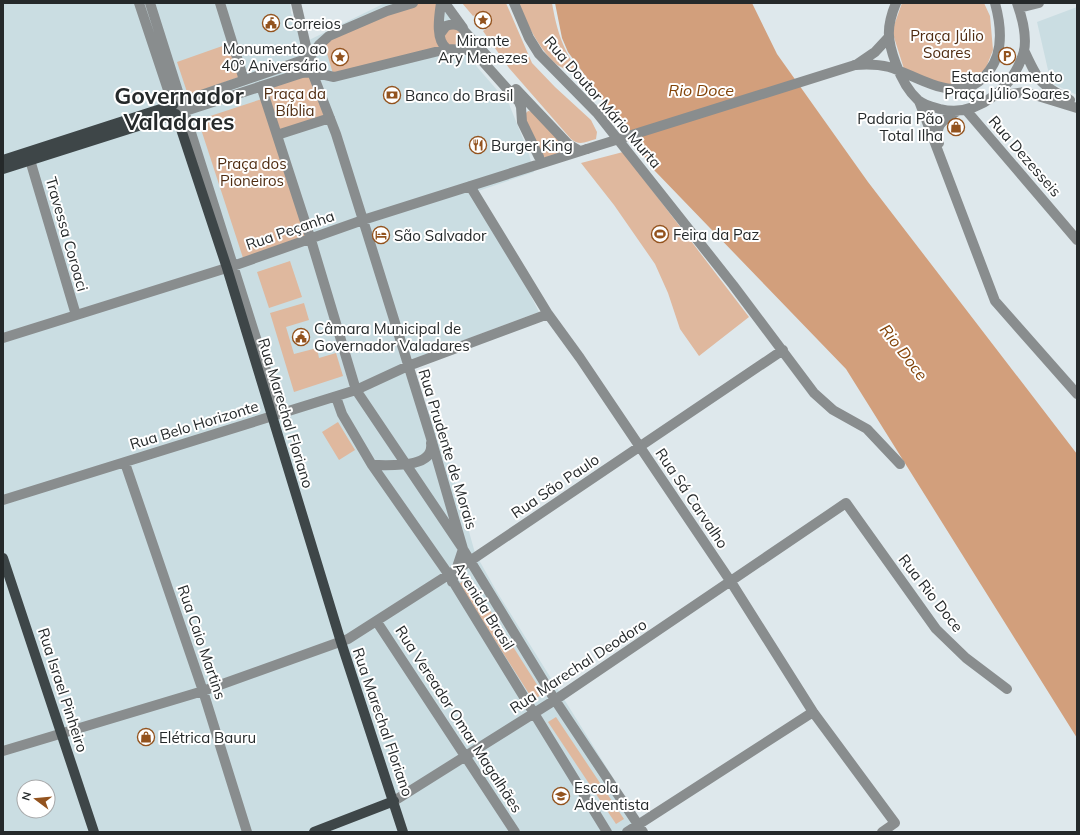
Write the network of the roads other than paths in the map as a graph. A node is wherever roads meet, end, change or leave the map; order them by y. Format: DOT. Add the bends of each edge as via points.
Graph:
graph roads {
  1 [pos="139,3"];
  2 [pos="150,3"];
  3 [pos="220,3"];
  4 [pos="296,3"];
  5 [pos="413,3"];
  6 [pos="441,3"];
  7 [pos="514,3"];
  8 [pos="888,3"];
  9 [pos="896,3"];
  10 [pos="995,3"];
  11 [pos="1039,3"];
  12 [pos="1018,6"];
  13 [pos="890,16"];
  14 [pos="464,30"];
  15 [pos="440,34"];
  16 [pos="888,38"];
  17 [pos="452,50"];
  18 [pos="1024,50"];
  19 [pos="309,58"];
  20 [pos="855,65"];
  21 [pos="898,71"];
  22 [pos="312,72"];
  23 [pos="244,80"];
  24 [pos="262,86"];
  25 [pos="995,96"];
  26 [pos="919,101"];
  27 [pos="1077,103"];
  28 [pos="179,108"];
  29 [pos="1077,108"];
  30 [pos="536,111"];
  31 [pos="961,111"];
  32 [pos="330,118"];
  33 [pos="523,123"];
  34 [pos="277,135"];
  35 [pos="568,150"];
  36 [pos="3,160"];
  37 [pos="30,160"];
  38 [pos="541,160"];
  39 [pos="3,169"];
  40 [pos="470,186"];
  41 [pos="952,187"];
  42 [pos="363,220"];
  43 [pos="311,240"];
  44 [pos="1077,240"];
  45 [pos="230,267"];
  46 [pos="548,314"];
  47 [pos="76,315"];
  48 [pos="3,338"];
  49 [pos="783,350"];
  50 [pos="408,366"];
  51 [pos="356,390"];
  52 [pos="1077,394"];
  53 [pos="336,397"];
  54 [pos="276,416"];
  55 [pos="430,435"];
  56 [pos="639,446"];
  57 [pos="124,463"];
  58 [pos="405,464"];
  59 [pos="900,464"];
  60 [pos="372,465"];
  61 [pos="3,500"];
  62 [pos="846,503"];
  63 [pos="463,549"];
  64 [pos="3,558"];
  65 [pos="470,562"];
  66 [pos="452,576"];
  67 [pos="731,582"];
  68 [pos="377,622"];
  69 [pos="341,642"];
  70 [pos="1007,689"];
  71 [pos="203,692"];
  72 [pos="555,700"];
  73 [pos="812,712"];
  74 [pos="533,714"];
  75 [pos="61,733"];
  76 [pos="3,751"];
  77 [pos="465,756"];
  78 [pos="394,801"];
  79 [pos="641,828"];
  80 [pos="94,832"];
  81 [pos="247,832"];
  82 [pos="314,832"];
  83 [pos="403,832"];
  84 [pos="515,832"];
  85 [pos="607,832"];
  86 [pos="627,832"];
  87 [pos="882,832"];
  1 -- 28 [label="street, Rua Marechal Floriano"];
  2 -- 28 [label="street, Rua Marechal Floriano"];
  3 -- 23 [label="street"];
  4 -- 19 [label="street, Rua Prudente de Morais"];
  5 -- 19 [label="street" via="387,11 329,36"];
  6 -- 14 [label="street" via="447,6"];
  6 -- 15 [label="street"];
  7 -- 49 [label="street, Rua Doutor Mário Murta" via="529,38 540,54 597,113"];
  8 -- 13 [label="street"];
  9 -- 13 [label="street"];
  10 -- 21 [label="street" via="1000,23 998,51 994,65 980,81 958,89 944,88 923,83"];
  11 -- 12 [label="street"];
  12 -- 18 [label="street" via="1025,36"];
  13 -- 16 [label="street"];
  14 -- 15 [label="street" via="459,25 450,24"];
  14 -- 17 [label="street" via="466,41 461,48"];
  14 -- 30 [label="street"];
  15 -- 17 [label="street" via="441,43"];
  16 -- 20 [label="street" via="875,52"];
  16 -- 21 [label="street"];
  17 -- 22 [label="street" via="334,77"];
  17 -- 33 [label="street" via="472,52 492,70 522,107"];
  18 -- 25 [label="street" via="1016,68"];
  18 -- 27 [label="street" via="1042,85"];
  19 -- 22 [label="street, Rua Prudente de Morais"];
  19 -- 23 [label="street"];
  20 -- 21 [label="street" via="875,64"];
  20 -- 35 [label="street, bridge" via="584,150"];
  21 -- 26 [label="street" via="910,92"];
  22 -- 24 [label="street"];
  22 -- 32 [label="street, Rua Prudente de Morais"];
  23 -- 28 [label="street"];
  24 -- 28 [label="street"];
  24 -- 34 [label="street"];
  25 -- 29 [label="street" via="1025,92"];
  25 -- 31 [label="street" via="979,106"];
  26 -- 31 [label="street" via="932,107"];
  26 -- 41 [label="street"];
  28 -- 36 [label="main road"];
  28 -- 37 [label="main road"];
  28 -- 45 [label="main road, Rua Marechal Floriano"];
  30 -- 33 [label="street" via="526,112"];
  30 -- 35 [label="street"];
  31 -- 41 [label="street" via="940,123 936,133"];
  31 -- 44 [label="street, Rua Dezesseis"];
  32 -- 34 [label="street"];
  32 -- 42 [label="street, Rua Prudente de Morais"];
  33 -- 38 [label="street"];
  34 -- 43 [label="street"];
  35 -- 38 [label="street, Rua Peçanha"];
  37 -- 39 [label="main road"];
  37 -- 47 [label="street, Travessa Coroaci"];
  38 -- 40 [label="street, Rua Peçanha"];
  40 -- 42 [label="street, Rua Peçanha"];
  40 -- 46 [label="street, Rua Sá Carvalho"];
  41 -- 52 [label="street" via="995,301"];
  42 -- 43 [label="street, Rua Peçanha"];
  42 -- 50 [label="street, Rua Prudente de Morais"];
  43 -- 45 [label="street, Rua Peçanha"];
  43 -- 51 [label="street"];
  45 -- 47 [label="street, Rua Peçanha"];
  45 -- 54 [label="main road, Rua Marechal Floriano"];
  46 -- 50 [label="street, Rua Belo Horizonte"];
  46 -- 56 [label="street, Rua Sá Carvalho"];
  47 -- 48 [label="street, Rua Peçanha"];
  49 -- 56 [label="street, Rua São Paulo"];
  49 -- 59 [label="street, Rua Doutor Mário Murta" via="814,393 833,410 867,429"];
  50 -- 51 [label="street, Rua Belo Horizonte"];
  50 -- 55 [label="street, Rua Prudente de Morais"];
  51 -- 53 [label="street, Rua Belo Horizonte"];
  51 -- 58 [label="street"];
  53 -- 54 [label="street, Rua Belo Horizonte"];
  53 -- 60 [label="street, Avenida Brasil" via="342,414"];
  54 -- 57 [label="street, Rua Belo Horizonte"];
  54 -- 69 [label="main road, Rua Marechal Floriano"];
  55 -- 58 [label="street" via="432,449 429,455 422,460"];
  55 -- 63 [label="street, Rua Prudente de Morais"];
  56 -- 65 [label="street, Rua São Paulo"];
  56 -- 67 [label="street, Rua Sá Carvalho"];
  57 -- 61 [label="street, Rua Belo Horizonte"];
  57 -- 71 [label="street, Rua Caio Martins"];
  58 -- 60 [label="street"];
  58 -- 63 [label="street"];
  60 -- 66 [label="street, Avenida Brasil"];
  62 -- 67 [label="street, Rua Marechal Deodoro"];
  62 -- 70 [label="street, Rua Rio Doce" via="936,629 966,658"];
  63 -- 65 [label="street"];
  63 -- 66 [label="street, Rua Prudente de Morais"];
  64 -- 75 [label="main road, Rua Israel Pinheiro"];
  65 -- 66 [label="street, Rua São Paulo"];
  65 -- 72 [label="street"];
  66 -- 68 [label="street, Rua São Paulo"];
  66 -- 74 [label="street, Avenida Brasil"];
  67 -- 72 [label="street, Rua Marechal Deodoro"];
  67 -- 73 [label="street, Rua Sá Carvalho"];
  68 -- 69 [label="street, Rua São Paulo"];
  68 -- 77 [label="street, Rua Vereador Omar Magalhães"];
  69 -- 71 [label="street, Rua São Paulo"];
  69 -- 78 [label="main road, Rua Marechal Floriano"];
  71 -- 75 [label="street, Rua São Paulo"];
  71 -- 81 [label="street, Rua Caio Martins"];
  72 -- 74 [label="street, Rua Marechal Deodoro"];
  72 -- 79 [label="street"];
  73 -- 79 [label="street"];
  73 -- 87 [label="street, Rua Sá Carvalho" via="895,823"];
  74 -- 77 [label="street, Rua Marechal Deodoro"];
  74 -- 85 [label="street, Avenida Brasil"];
  75 -- 76 [label="street, Rua São Paulo"];
  75 -- 80 [label="main road, Rua Israel Pinheiro"];
  77 -- 78 [label="street, Rua Marechal Deodoro"];
  77 -- 84 [label="street, Rua Vereador Omar Magalhães"];
  78 -- 82 [label="main road, Rua Marechal Deodoro"];
  78 -- 83 [label="main road, Rua Marechal Floriano"];
  79 -- 86 [label="street"];
}
